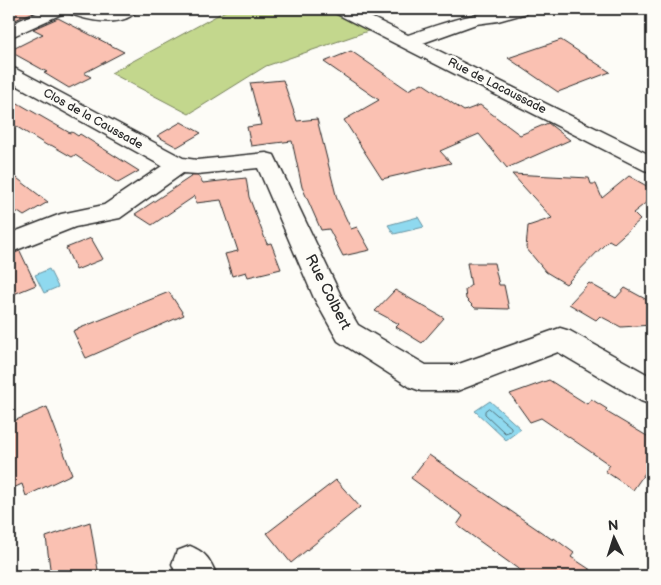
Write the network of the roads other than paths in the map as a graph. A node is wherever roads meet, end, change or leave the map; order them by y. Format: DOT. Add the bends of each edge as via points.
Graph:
graph roads {
  1 [pos="59,9"];
  2 [pos="72,9"];
  3 [pos="129,9"];
  4 [pos="342,9"];
  5 [pos="521,9"];
  6 [pos="9,32"];
  7 [pos="409,42"];
  8 [pos="9,73"];
  9 [pos="178,165"];
  10 [pos="652,165"];
  11 [pos="9,244"];
  12 [pos="652,392"];
  1 -- 6 [label="street"];
  2 -- 3 [label="street" via="100,18"];
  4 -- 7 [label="street, Rue de Lacaussade"];
  5 -- 7 [label="street" via="498,16 474,18"];
  7 -- 10 [label="street, Rue de Lacaussade"];
  8 -- 9 [label="street, Clos de la Caussade"];
  9 -- 11 [label="street" via="110,212 70,220"];
  9 -- 12 [label="street, Rue Colbert" via="197,167 266,160 328,298 348,333 421,378 457,378 560,338"];
}
